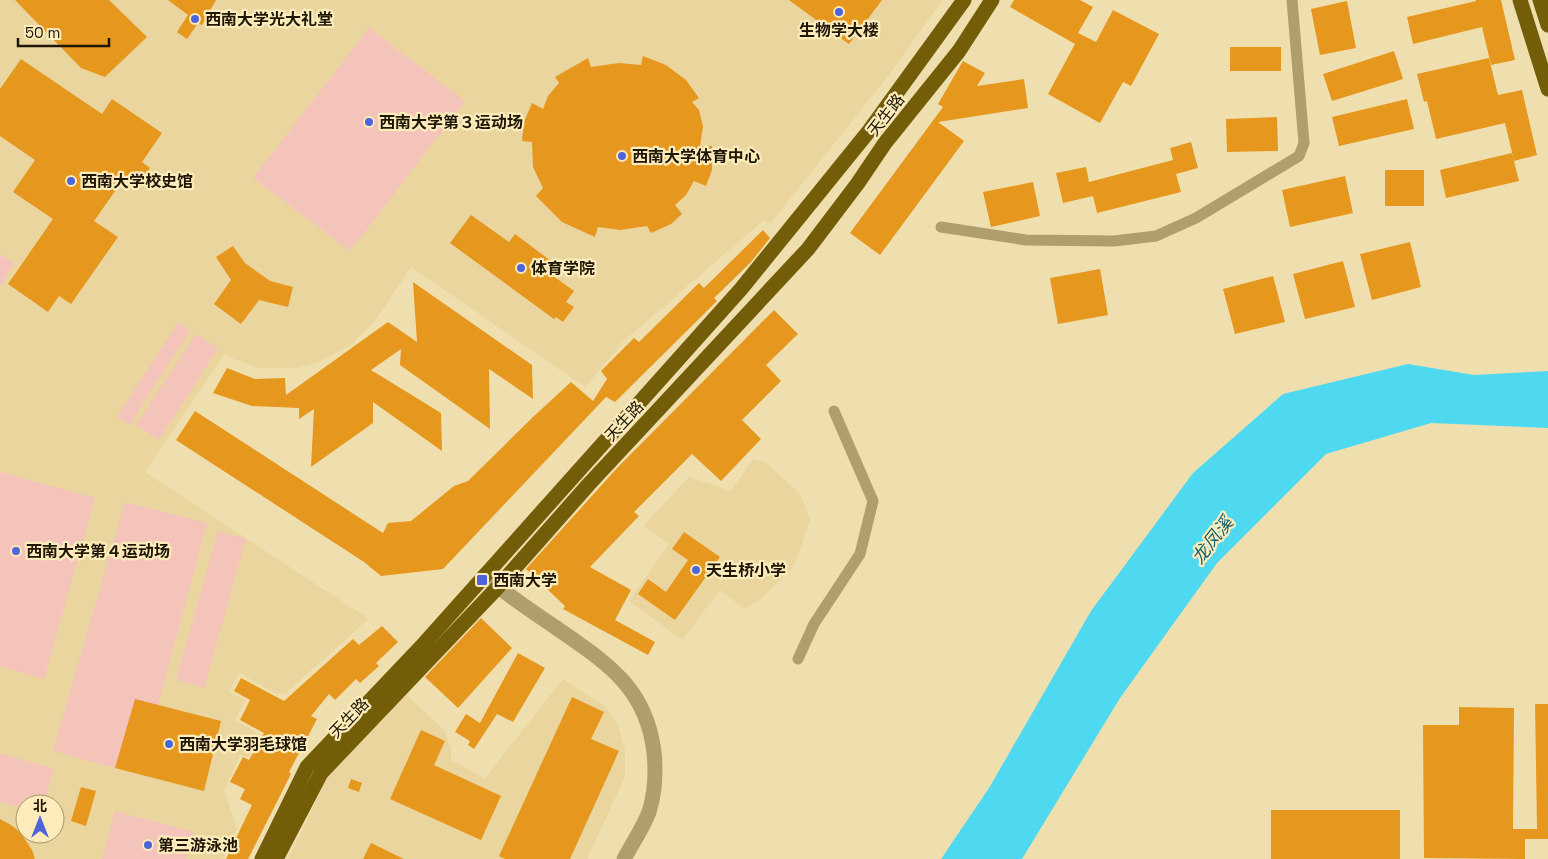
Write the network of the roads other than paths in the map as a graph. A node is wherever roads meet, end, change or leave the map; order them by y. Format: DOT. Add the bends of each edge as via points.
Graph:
graph roads {
  1 [pos="964,0"];
  2 [pos="992,0"];
  3 [pos="1292,0"];
  4 [pos="1520,0"];
  5 [pos="1540,0"];
  6 [pos="1548,25"];
  7 [pos="1548,89"];
  8 [pos="941,227"];
  9 [pos="834,411"];
  10 [pos="484,576"];
  11 [pos="498,587"];
  12 [pos="798,658"];
  13 [pos="262,859"];
  14 [pos="276,859"];
  15 [pos="624,859"];
  1 -- 10 [label="highway, 天生路" via="869,131 741,289"];
  2 -- 11 [label="highway, 天生路" via="959,51 885,143 808,249 589,484"];
  3 -- 8 [label="street" via="1304,143 1299,156 1196,218 1156,236 1114,242 1026,240"];
  4 -- 7 [label="highway"];
  5 -- 6 [label="highway"];
  9 -- 12 [label="street" via="873,501 860,554 814,624"];
  10 -- 11 [label="street"];
  10 -- 13 [label="highway, 天生路" via="307,767"];
  11 -- 14 [label="highway, 天生路" via="321,773"];
  11 -- 15 [label="street" via="619,674 644,714 652,737 655,787 649,813"];
}
